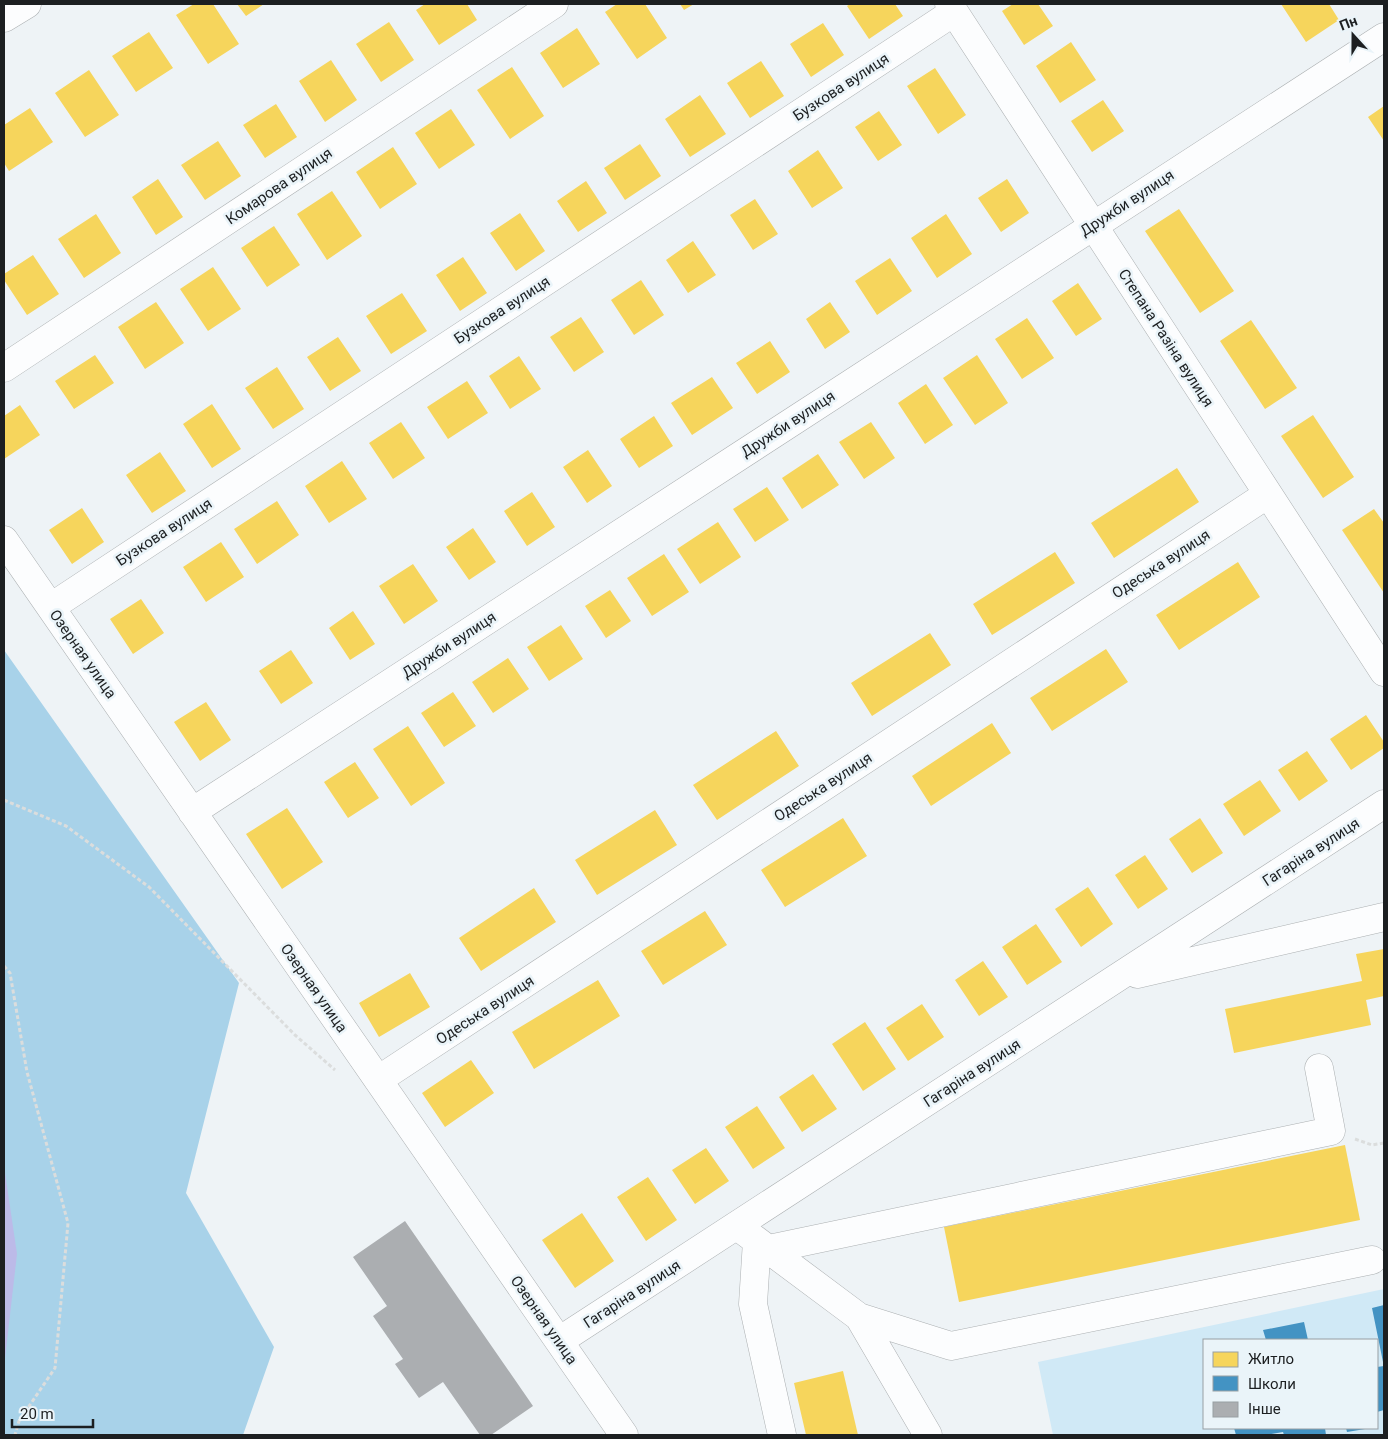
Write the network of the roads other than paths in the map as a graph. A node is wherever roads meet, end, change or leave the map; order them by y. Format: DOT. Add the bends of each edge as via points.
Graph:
graph roads {
  1 [pos="27,4"];
  2 [pos="554,4"];
  3 [pos="951,8"];
  4 [pos="4,18"];
  5 [pos="1384,37"];
  6 [pos="1092,226"];
  7 [pos="4,368"];
  8 [pos="1268,494"];
  9 [pos="4,540"];
  10 [pos="50,607"];
  11 [pos="1384,672"];
  12 [pos="1384,804"];
  13 [pos="192,812"];
  14 [pos="1384,917"];
  15 [pos="1119,978"];
  16 [pos="1319,1068"];
  17 [pos="378,1080"];
  18 [pos="754,1239"];
  19 [pos="1372,1260"];
  20 [pos="859,1317"];
  21 [pos="559,1341"];
  22 [pos="624,1435"];
  23 [pos="782,1435"];
  24 [pos="928,1435"];
  1 -- 4 [label="street"];
  2 -- 7 [label="street, Комарова вулиця"];
  3 -- 6 [label="street, Степана Разіна вулиця"];
  3 -- 10 [label="street, Бузкова вулиця"];
  5 -- 6 [label="street, Дружби вулиця"];
  6 -- 8 [label="street, Степана Разіна вулиця"];
  6 -- 13 [label="street, Дружби вулиця"];
  8 -- 11 [label="street, Степана Разіна вулиця"];
  8 -- 17 [label="street, Одеська вулиця"];
  9 -- 10 [label="street, Озерная улица"];
  10 -- 13 [label="street, Озерная улица"];
  12 -- 15 [label="street, Гагаріна вулиця"];
  13 -- 17 [label="street, Озерная улица"];
  14 -- 15 [label="street"];
  15 -- 18 [label="street, Гагаріна вулиця"];
  16 -- 18 [label="street" via="1331,1131"];
  17 -- 21 [label="street, Озерная улица"];
  18 -- 20 [label="street"];
  18 -- 21 [label="street, Гагаріна вулиця"];
  18 -- 23 [label="street" via="752,1304"];
  19 -- 20 [label="street" via="951,1346"];
  20 -- 24 [label="street"];
  21 -- 22 [label="street, Озерная улица"];
}
